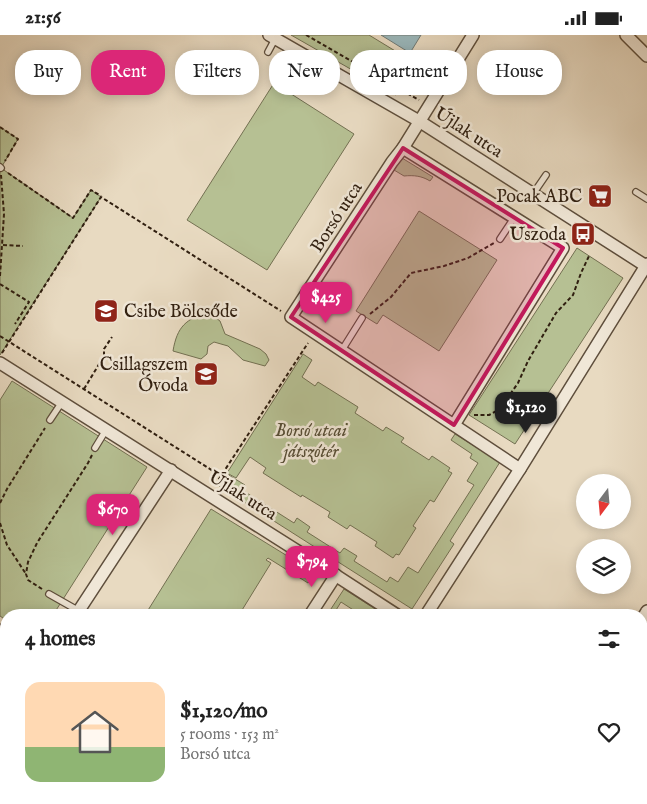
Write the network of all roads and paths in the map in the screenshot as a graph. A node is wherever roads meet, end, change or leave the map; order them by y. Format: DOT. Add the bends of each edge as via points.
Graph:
graph roads {
  1 [pos="306,35"];
  2 [pos="472,35"];
  3 [pos="626,35"];
  4 [pos="272,37"];
  5 [pos="463,50"];
  6 [pos="268,52"];
  7 [pos="647,56"];
  8 [pos="350,60"];
  9 [pos="411,95"];
  10 [pos="435,95"];
  11 [pos="429,106"];
  12 [pos="419,121"];
  13 [pos="0,127"];
  14 [pos="403,148"];
  15 [pos="0,168"];
  16 [pos="546,175"];
  17 [pos="636,193"];
  18 [pos="533,194"];
  19 [pos="102,197"];
  20 [pos="647,199"];
  21 [pos="514,217"];
  22 [pos="500,239"];
  23 [pos="2,245"];
  24 [pos="23,247"];
  25 [pos="589,256"];
  26 [pos="647,265"];
  27 [pos="0,276"];
  28 [pos="0,283"];
  29 [pos="20,315"];
  30 [pos="24,317"];
  31 [pos="292,317"];
  32 [pos="362,318"];
  33 [pos="15,324"];
  34 [pos="314,332"];
  35 [pos="0,336"];
  36 [pos="112,337"];
  37 [pos="9,342"];
  38 [pos="342,351"];
  39 [pos="1,363"];
  40 [pos="84,389"];
  41 [pos="62,402"];
  42 [pos="50,420"];
  43 [pos="454,425"];
  44 [pos="106,430"];
  45 [pos="95,448"];
  46 [pos="520,469"];
  47 [pos="171,470"];
  48 [pos="221,476"];
  49 [pos="209,495"];
  50 [pos="0,503"];
  51 [pos="0,523"];
  52 [pos="26,574"];
  53 [pos="336,575"];
  54 [pos="49,594"];
  55 [pos="71,609"];
  56 [pos="80,609"];
  57 [pos="314,609"];
  58 [pos="388,609"];
  59 [pos="430,609"];
  1 -- 8 [label="path"];
  2 -- 5 [label="street, Borsó utca"];
  3 -- 7 [label="street"];
  4 -- 6 [label="lane"];
  4 -- 12 [label="street, Újlak utca"];
  9 -- 11 [label="path"];
  10 -- 11 [label="street, Borsó utca"];
  11 -- 12 [label="street, Borsó utca"];
  12 -- 14 [label="street, Borsó utca"];
  12 -- 18 [label="street, Újlak utca"];
  13 -- 15 [label="path" via="18,139"];
  14 -- 21 [label="street"];
  14 -- 31 [label="street, Borsó utca"];
  15 -- 19 [label="path" via="73,218 91,190"];
  15 -- 23 [label="path" via="4,215"];
  16 -- 18 [label="lane"];
  17 -- 20 [label="lane"];
  18 -- 26 [label="street, Újlak utca"];
  19 -- 30 [label="path"];
  19 -- 31 [label="path"];
  21 -- 22 [label="lane"];
  21 -- 43 [label="street" via="563,247"];
  22 -- 32 [label="path" via="468,258 411,273 392,297"];
  23 -- 24 [label="path"];
  23 -- 27 [label="path"];
  25 -- 43 [label="path" via="573,295 556,313 500,409 489,415 469,415"];
  26 -- 46 [label="street"];
  28 -- 29 [label="path" via="29,301"];
  29 -- 30 [label="path"];
  29 -- 33 [label="path"];
  30 -- 37 [label="path"];
  31 -- 34 [label="street"];
  32 -- 38 [label="lane"];
  34 -- 38 [label="street"];
  34 -- 48 [label="path"];
  35 -- 37 [label="path"];
  36 -- 40 [label="path"];
  37 -- 39 [label="path"];
  37 -- 40 [label="path"];
  38 -- 43 [label="street"];
  39 -- 41 [label="street, Újlak utca"];
  40 -- 48 [label="path"];
  41 -- 42 [label="lane"];
  41 -- 44 [label="street, Újlak utca"];
  42 -- 50 [label="path"];
  43 -- 46 [label="street"];
  44 -- 45 [label="lane"];
  44 -- 47 [label="street, Újlak utca"];
  45 -- 52 [label="path" via="37,543"];
  46 -- 59 [label="street"];
  47 -- 49 [label="street, Újlak utca"];
  47 -- 56 [label="street"];
  48 -- 49 [label="path"];
  49 -- 53 [label="street, Újlak utca"];
  51 -- 52 [label="path" via="7,545"];
  52 -- 54 [label="path" via="28,580"];
  53 -- 57 [label="street"];
  53 -- 58 [label="street, Újlak utca"];
  54 -- 55 [label="lane"];
}
